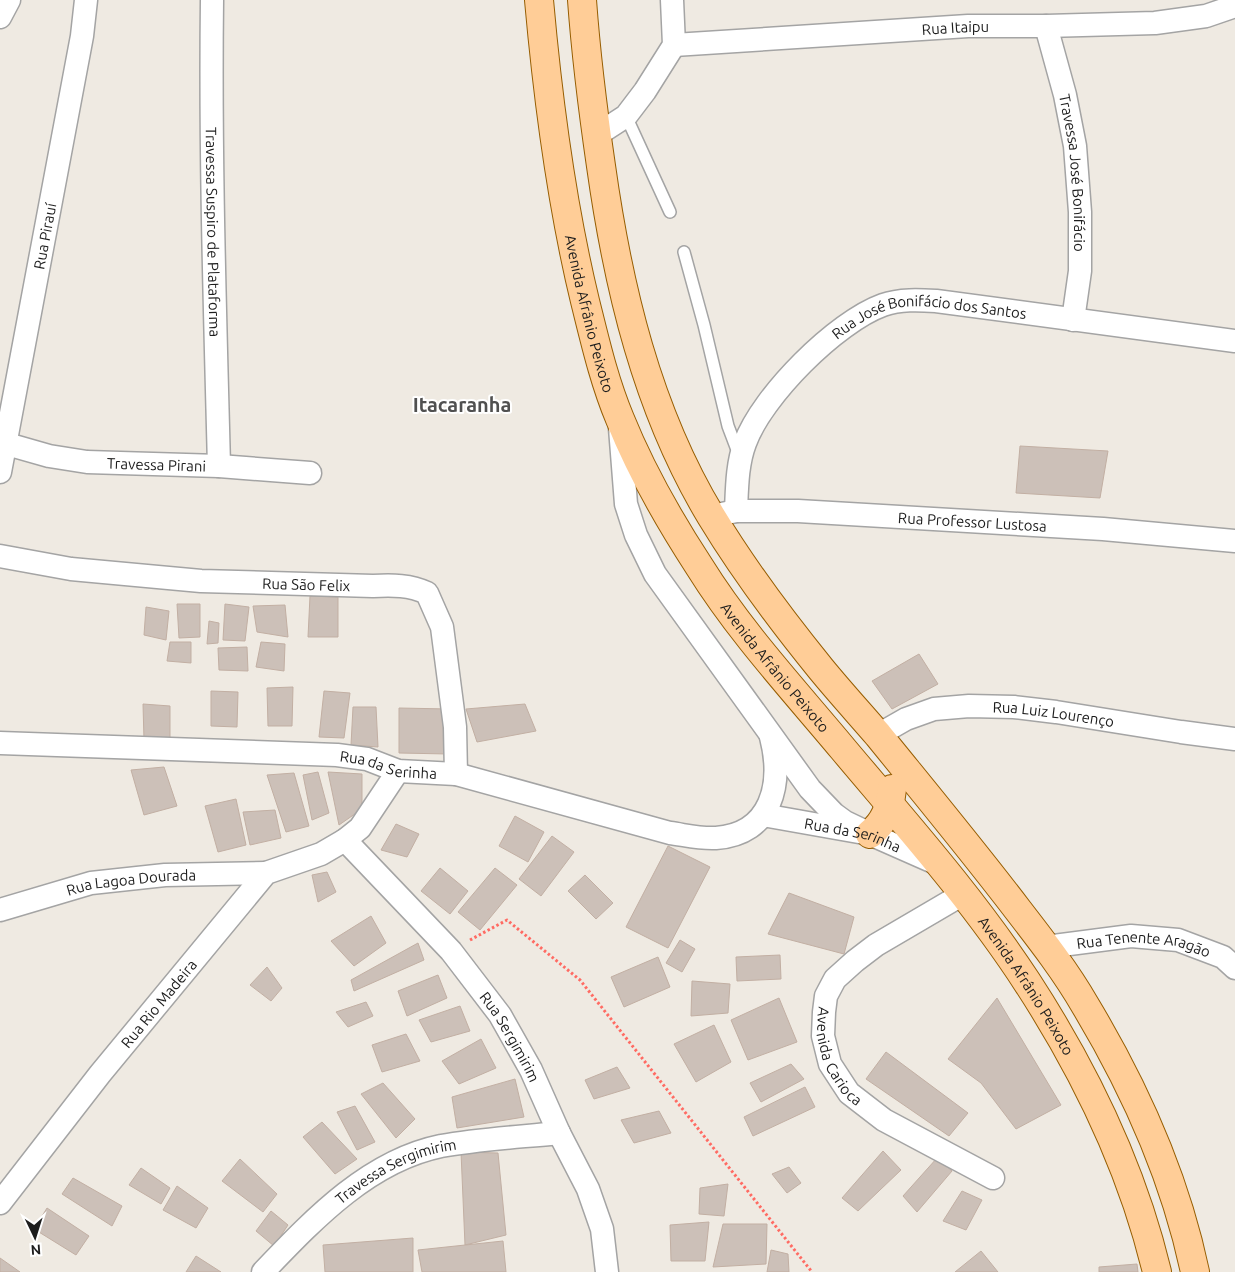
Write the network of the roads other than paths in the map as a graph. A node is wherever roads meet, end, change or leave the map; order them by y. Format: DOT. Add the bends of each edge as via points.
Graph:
graph roads {
  1 [pos="9,0"];
  2 [pos="86,0"];
  3 [pos="212,0"];
  4 [pos="539,0"];
  5 [pos="582,0"];
  6 [pos="672,0"];
  7 [pos="1235,6"];
  8 [pos="0,17"];
  9 [pos="1046,26"];
  10 [pos="674,45"];
  11 [pos="626,116"];
  12 [pos="596,131"];
  13 [pos="670,212"];
  14 [pos="684,252"];
  15 [pos="1073,320"];
  16 [pos="1235,341"];
  17 [pos="620,420"];
  18 [pos="3,442"];
  19 [pos="740,460"];
  20 [pos="219,466"];
  21 [pos="0,472"];
  22 [pos="310,473"];
  23 [pos="724,513"];
  24 [pos="1235,541"];
  25 [pos="0,556"];
  26 [pos="771,737"];
  27 [pos="1235,739"];
  28 [pos="0,743"];
  29 [pos="885,745"];
  30 [pos="398,771"];
  31 [pos="456,774"];
  32 [pos="890,805"];
  33 [pos="764,815"];
  34 [pos="870,834"];
  35 [pos="345,840"];
  36 [pos="938,864"];
  37 [pos="266,873"];
  38 [pos="963,894"];
  39 [pos="0,910"];
  40 [pos="1046,947"];
  41 [pos="1235,968"];
  42 [pos="558,1133"];
  43 [pos="993,1178"];
  44 [pos="0,1203"];
  45 [pos="263,1272"];
  46 [pos="607,1272"];
  47 [pos="1157,1272"];
  48 [pos="1196,1272"];
  1 -- 8 [label="street"];
  2 -- 18 [label="street, Rua Pirauí" via="82,36"];
  3 -- 20 [label="street, Travessa Suspiro de Plataforma"];
  4 -- 17 [label="main road, Avenida Afrânio Peixoto" via="559,170 573,249 594,336"];
  5 -- 12 [label="main road"];
  6 -- 10 [label="street"];
  7 -- 9 [label="street, Rua Itaipu" via="1206,16 1155,23"];
  9 -- 10 [label="street, Rua Itaipu" via="919,28"];
  9 -- 15 [label="street, Travessa José Bonifácio" via="1075,146 1080,271"];
  10 -- 11 [label="street" via="646,91"];
  11 -- 12 [label="street" via="606,129"];
  11 -- 13 [label="lane"];
  12 -- 23 [label="main road" via="614,247 640,353 657,404 678,454"];
  14 -- 19 [label="lane" via="728,426"];
  15 -- 16 [label="street, Rua José Bonifácio dos Santos"];
  15 -- 19 [label="street, Rua José Bonifácio dos Santos" via="910,300 885,304 863,313 799,367 758,416"];
  17 -- 26 [label="street" via="626,504 640,543 655,574"];
  17 -- 32 [label="main road, Avenida Afrânio Peixoto" via="672,523 738,623"];
  18 -- 20 [label="street, Travessa Pirani" via="49,456 87,462"];
  18 -- 21 [label="street, Rua Pirauí"];
  19 -- 23 [label="street, Rua José Bonifácio dos Santos"];
  20 -- 22 [label="street, Travessa Pirani"];
  23 -- 24 [label="street, Rua Professor Lustosa" via="798,511 1103,529"];
  23 -- 29 [label="main road" via="792,632"];
  25 -- 31 [label="street, Rua São Felix" via="71,569 201,582 394,585 414,587 428,593 442,627 455,727"];
  26 -- 33 [label="street" via="776,774"];
  26 -- 34 [label="street" via="810,789 834,814"];
  27 -- 29 [label="street, Rua Luiz Lourenço" via="1047,711 969,706 934,709 906,719"];
  28 -- 30 [label="street, Rua da Serinha" via="337,755 367,759"];
  29 -- 32 [label="main road" via="893,782"];
  29 -- 40 [label="main road" via="986,867"];
  30 -- 31 [label="street, Rua da Serinha"];
  30 -- 35 [label="street" via="360,828"];
  31 -- 33 [label="street, Rua da Serinha" via="693,837 716,838 735,834"];
  32 -- 34 [label="main road" via="880,824"];
  32 -- 36 [label="main road, Avenida Afrânio Peixoto"];
  33 -- 34 [label="street, Rua da Serinha"];
  34 -- 36 [label="street, Rua da Serinha"];
  35 -- 37 [label="street" via="321,854"];
  35 -- 42 [label="street, Rua Sergimirim" via="451,951 500,1015 531,1070"];
  36 -- 38 [label="main road, Avenida Afrânio Peixoto"];
  37 -- 39 [label="street, Rua Lagoa Dourada" via="164,875 91,883"];
  37 -- 44 [label="street, Rua Rio Madeira" via="100,1074"];
  38 -- 43 [label="street, Avenida Carioca" via="876,945 835,979 826,996 823,1036 830,1064 849,1093 884,1120"];
  38 -- 47 [label="main road, Avenida Afrânio Peixoto" via="1027,982 1082,1074 1115,1142 1141,1210"];
  40 -- 41 [label="street, Rua Tenente Aragão" via="1131,936 1178,940 1222,957"];
  40 -- 48 [label="main road" via="1084,1002 1150,1129 1173,1192"];
  42 -- 45 [label="street, Travessa Sergimirim" via="440,1147 398,1160 357,1185 310,1224"];
  42 -- 46 [label="street, Rua Sergimirim" via="588,1189 602,1229"];
}
